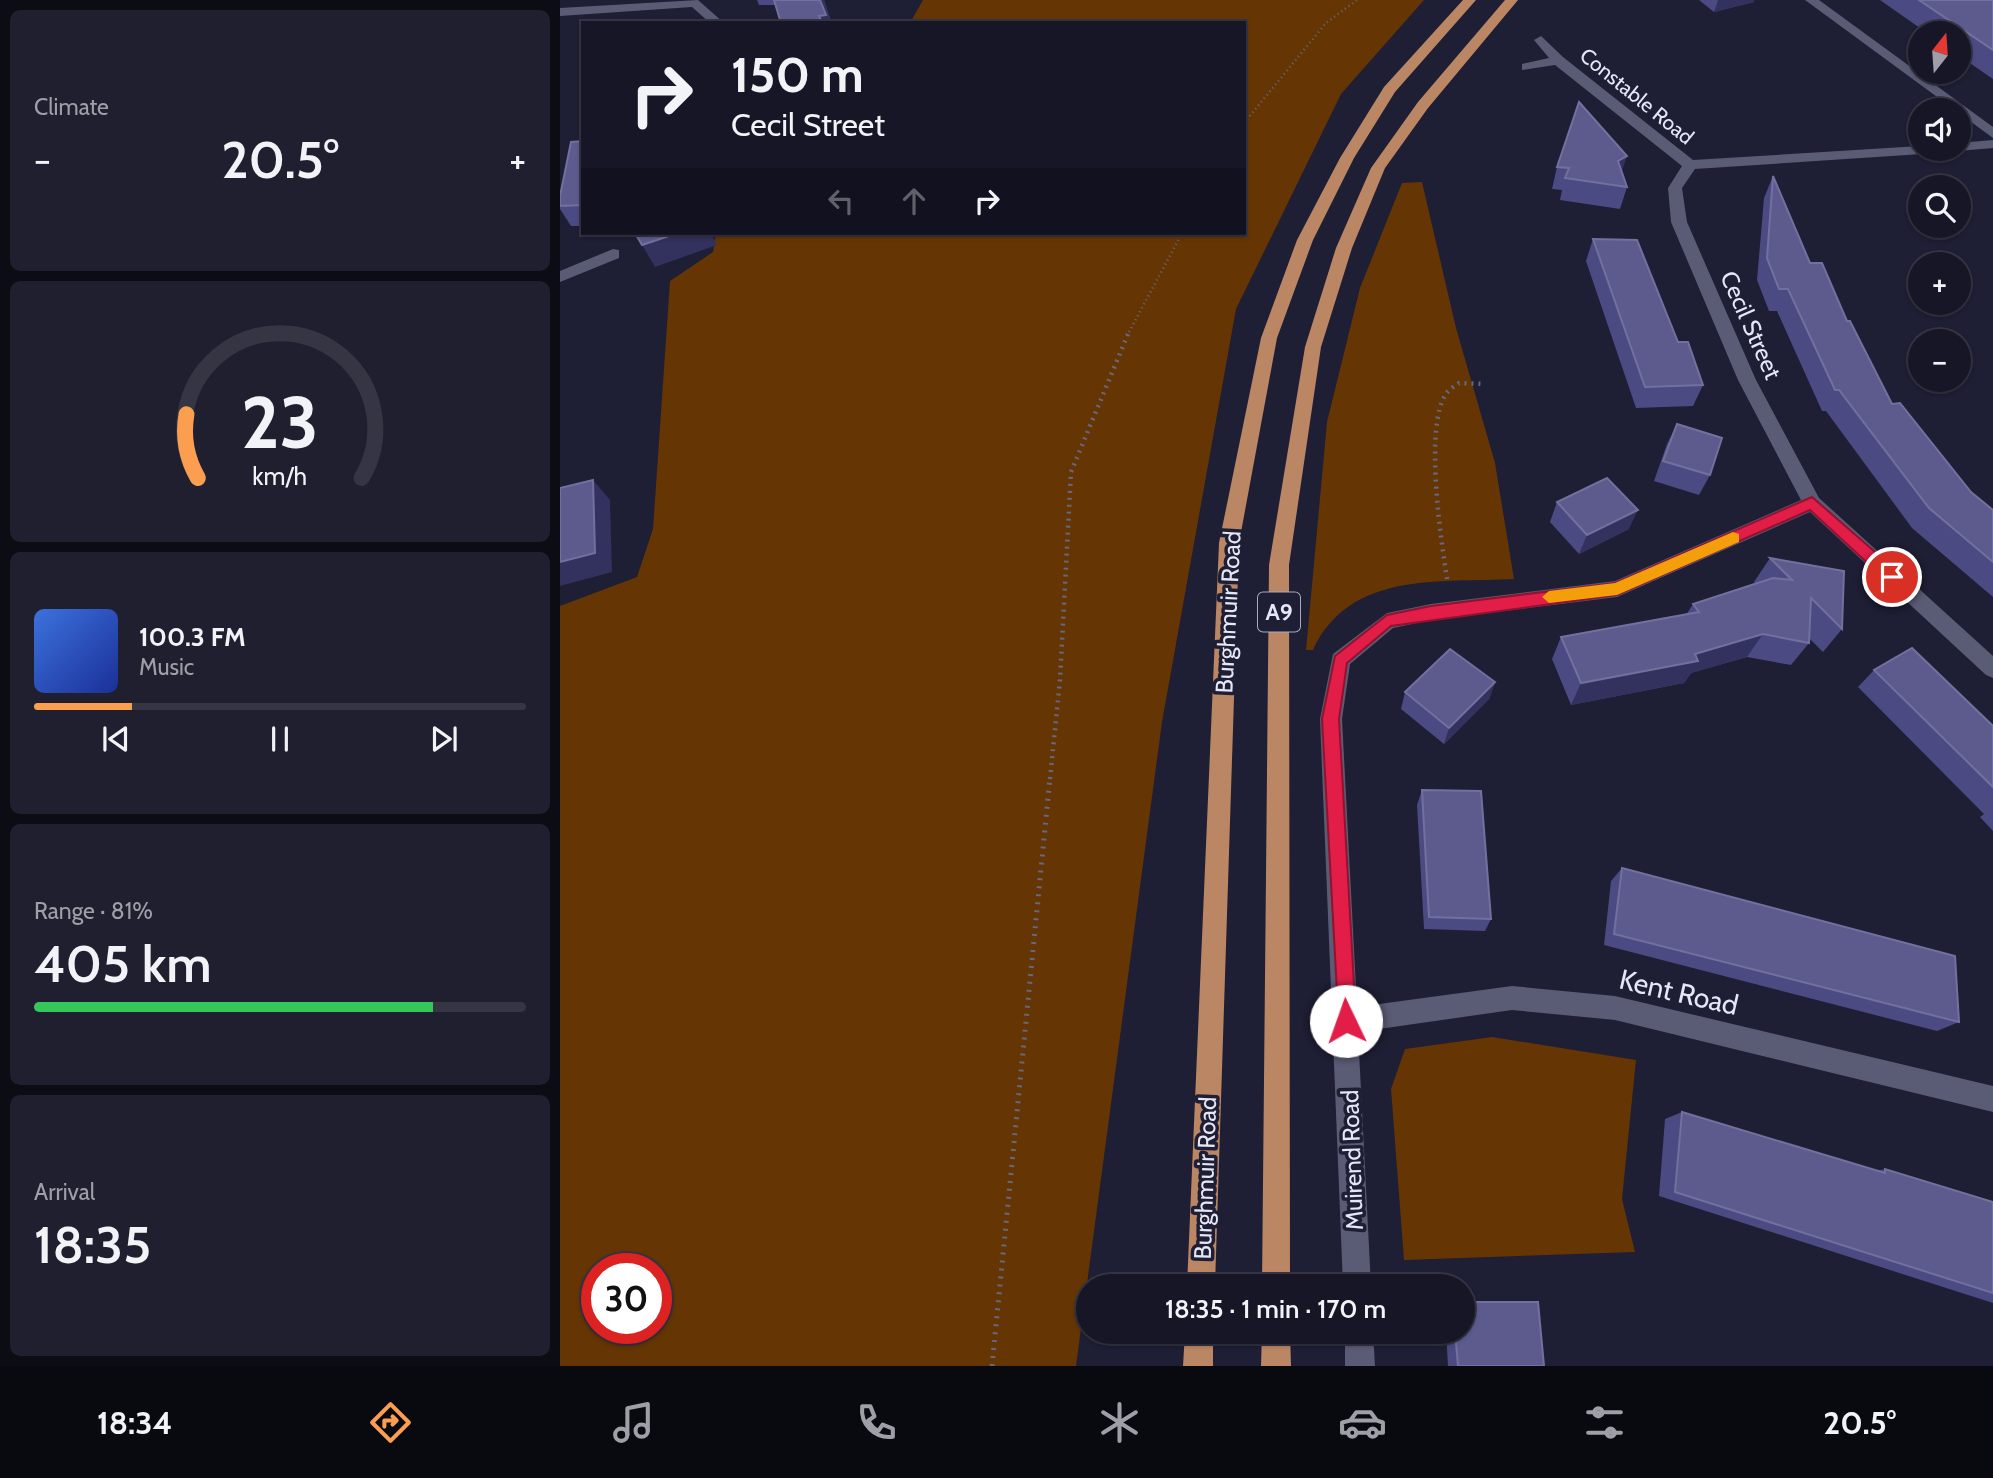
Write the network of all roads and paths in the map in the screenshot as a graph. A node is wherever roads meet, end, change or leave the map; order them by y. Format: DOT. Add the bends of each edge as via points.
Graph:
graph roads {
  1 [pos="1357,0"];
  2 [pos="1470,0"];
  3 [pos="1512,0"];
  4 [pos="1811,0"];
  5 [pos="696,1"];
  6 [pos="560,12"];
  7 [pos="716,21"];
  8 [pos="1541,40"];
  9 [pos="1558,60"];
  10 [pos="1527,67"];
  11 [pos="1246,121"];
  12 [pos="1993,134"];
  13 [pos="1993,144"];
  14 [pos="1971,146"];
  15 [pos="1908,151"];
  16 [pos="1690,165"];
  17 [pos="1181,235"];
  18 [pos="613,254"];
  19 [pos="560,277"];
  20 [pos="1485,384"];
  21 [pos="1812,503"];
  22 [pos="1452,610"];
  23 [pos="1993,669"];
  24 [pos="1346,1021"];
  25 [pos="1993,1099"];
  26 [pos="1201,1274"];
  27 [pos="1276,1274"];
  28 [pos="1357,1274"];
  29 [pos="1199,1344"];
  30 [pos="1276,1344"];
  31 [pos="1359,1344"];
  32 [pos="992,1366"];
  33 [pos="1198,1366"];
  34 [pos="1276,1366"];
  35 [pos="1360,1366"];
  1 -- 11 [label="path" via="1326,23"];
  2 -- 26 [label="main road, Burghmuir Road / A9" via="1389,90 1347,158 1305,240 1269,338 1229,543"];
  3 -- 27 [label="main road, Burghmuir Road / A9" via="1423,105 1378,168 1345,248 1313,347 1279,565"];
  4 -- 12 [label="street"];
  5 -- 6 [label="street"];
  5 -- 7 [label="street"];
  8 -- 9 [label="street, Constable Road"];
  9 -- 10 [label="street, Constable Road"];
  9 -- 16 [label="street, Constable Road"];
  13 -- 14 [label="street"];
  15 -- 16 [label="street"];
  16 -- 21 [label="street, Cecil Street" via="1675,188 1679,222 1747,380"];
  17 -- 32 [label="path" via="1120,349 1072,472 1060,680"];
  18 -- 19 [label="street"];
  20 -- 22 [label="path" via="1458,383 1446,394 1439,415 1439,528"];
  21 -- 22 [label="street, Muirend Road" via="1617,589"];
  21 -- 23 [label="street, Cecil Street"];
  22 -- 24 [label="street, Muirend Road" via="1387,621 1340,660 1331,719"];
  24 -- 25 [label="street, Kent Road" via="1512,998 1615,1008"];
  24 -- 28 [label="street, Muirend Road"];
  29 -- 33 [label="main road"];
  30 -- 34 [label="main road"];
  31 -- 35 [label="street"];
}
